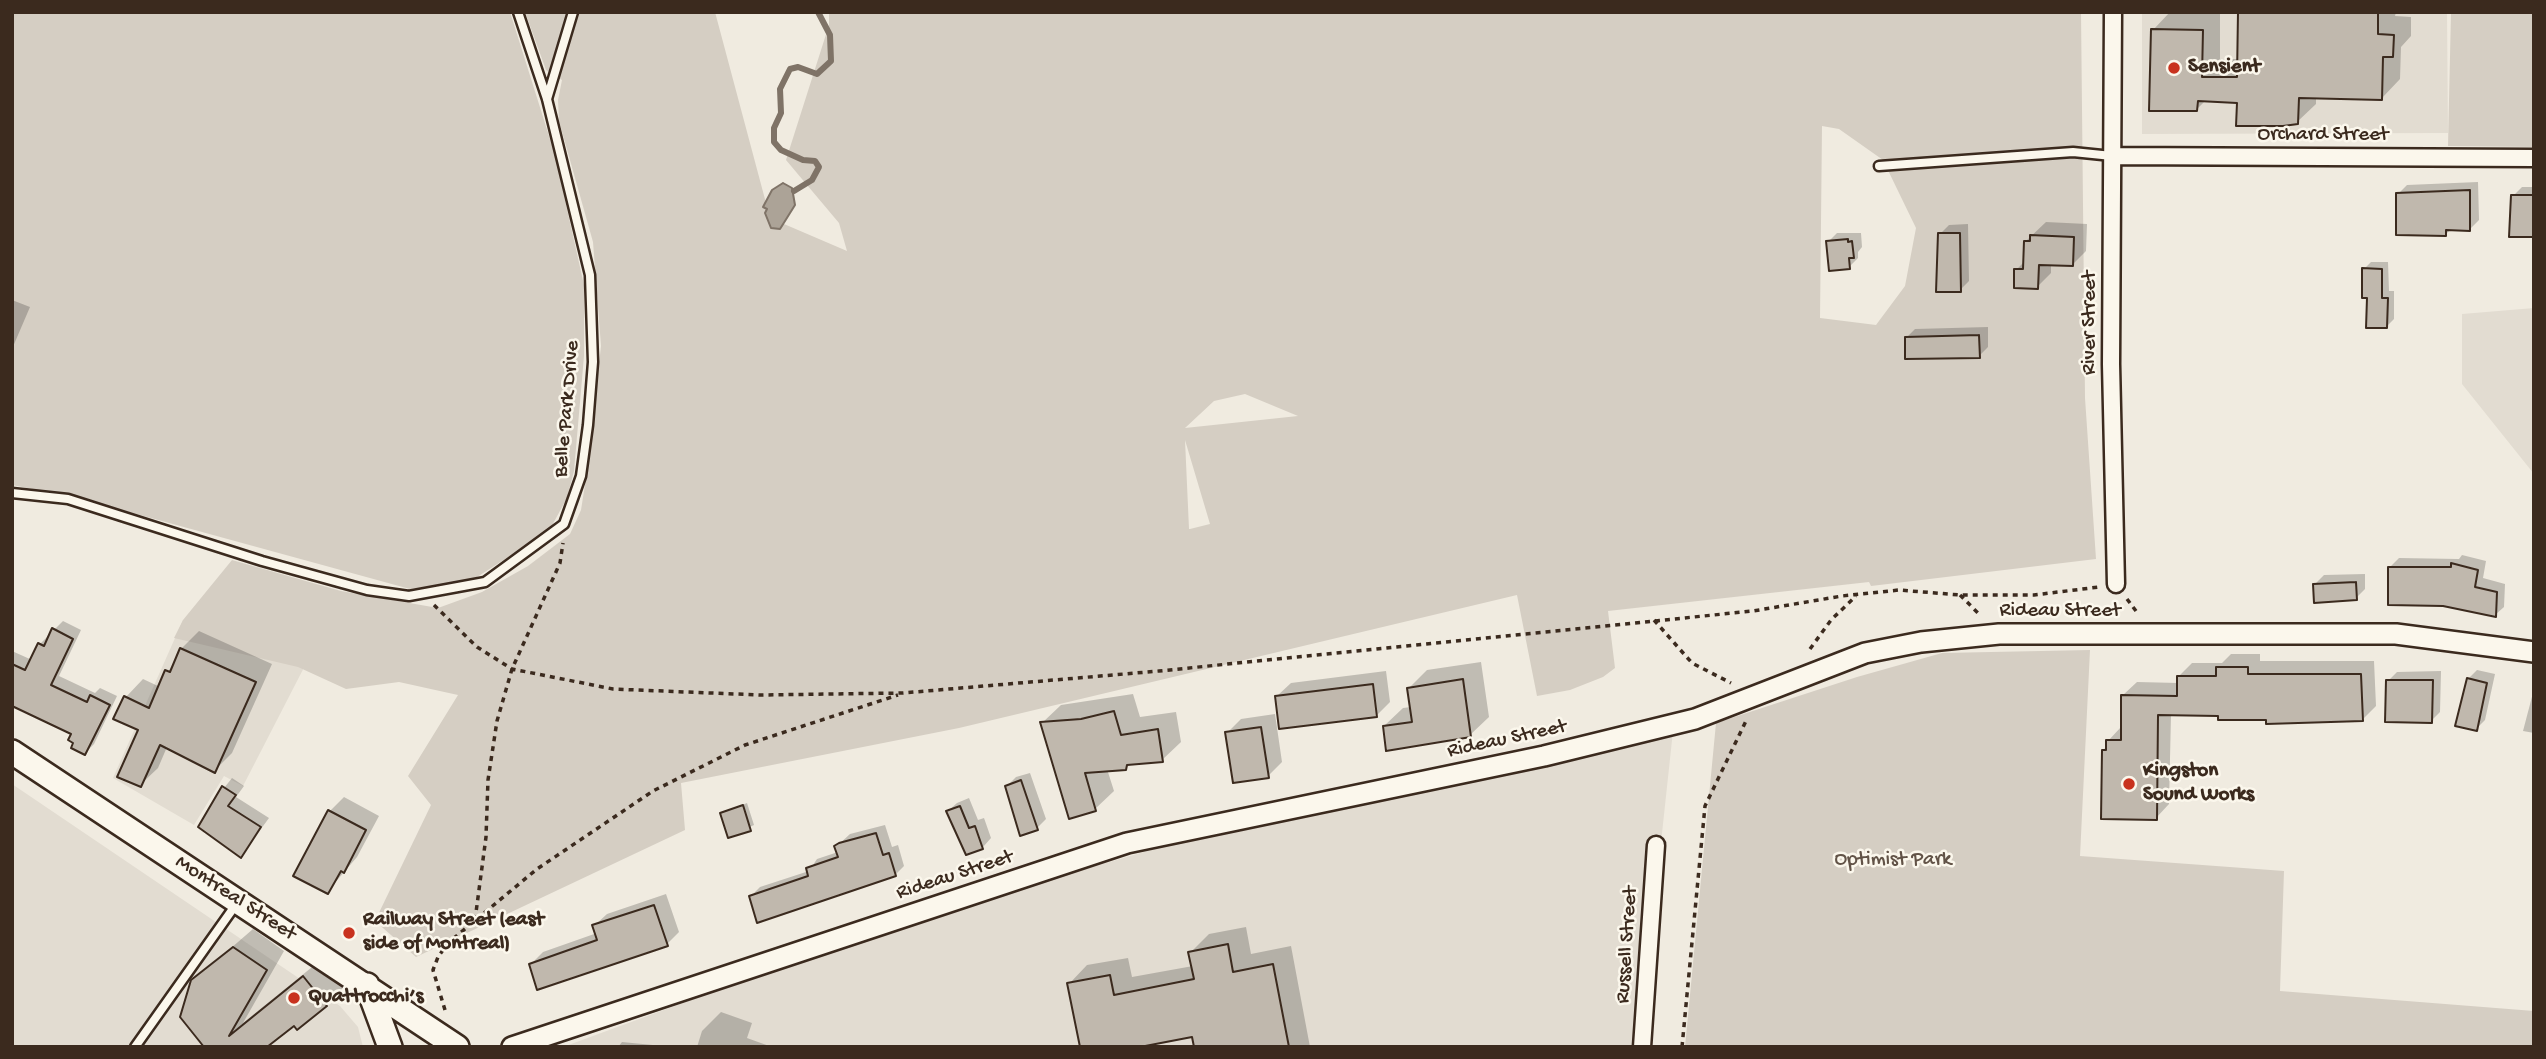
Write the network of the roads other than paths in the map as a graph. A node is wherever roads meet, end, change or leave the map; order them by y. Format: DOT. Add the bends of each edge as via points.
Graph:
graph roads {
  1 [pos="518,12"];
  2 [pos="573,12"];
  3 [pos="2113,12"];
  4 [pos="547,99"];
  5 [pos="2112,156"];
  6 [pos="2534,158"];
  7 [pos="1879,166"];
  8 [pos="12,493"];
  9 [pos="2116,584"];
  10 [pos="2534,652"];
  11 [pos="12,752"];
  12 [pos="1656,845"];
  13 [pos="239,901"];
  14 [pos="366,985"];
  15 [pos="135,1047"];
  16 [pos="390,1047"];
  17 [pos="457,1047"];
  18 [pos="512,1047"];
  19 [pos="1642,1047"];
  1 -- 4 [label="lane, Belle Park Drive"];
  2 -- 4 [label="lane"];
  3 -- 5 [label="street, River Street"];
  4 -- 8 [label="lane, Belle Park Drive" via="590,275 593,362 581,475 566,520 485,582 424,596 367,590 68,499"];
  5 -- 6 [label="street, Orchard Street"];
  5 -- 7 [label="lane" via="2073,152"];
  5 -- 9 [label="street, River Street"];
  10 -- 18 [label="street, Rideau Street" via="2396,634 1998,634 1921,642 1865,653 1695,719 1544,756 1127,843"];
  11 -- 13 [label="main road, Montreal Street"];
  12 -- 19 [label="street, Russell Street"];
  13 -- 14 [label="main road, Montreal Street"];
  13 -- 15 [label="lane"];
  14 -- 16 [label="main road"];
  14 -- 17 [label="main road, Montreal Street"];
}
